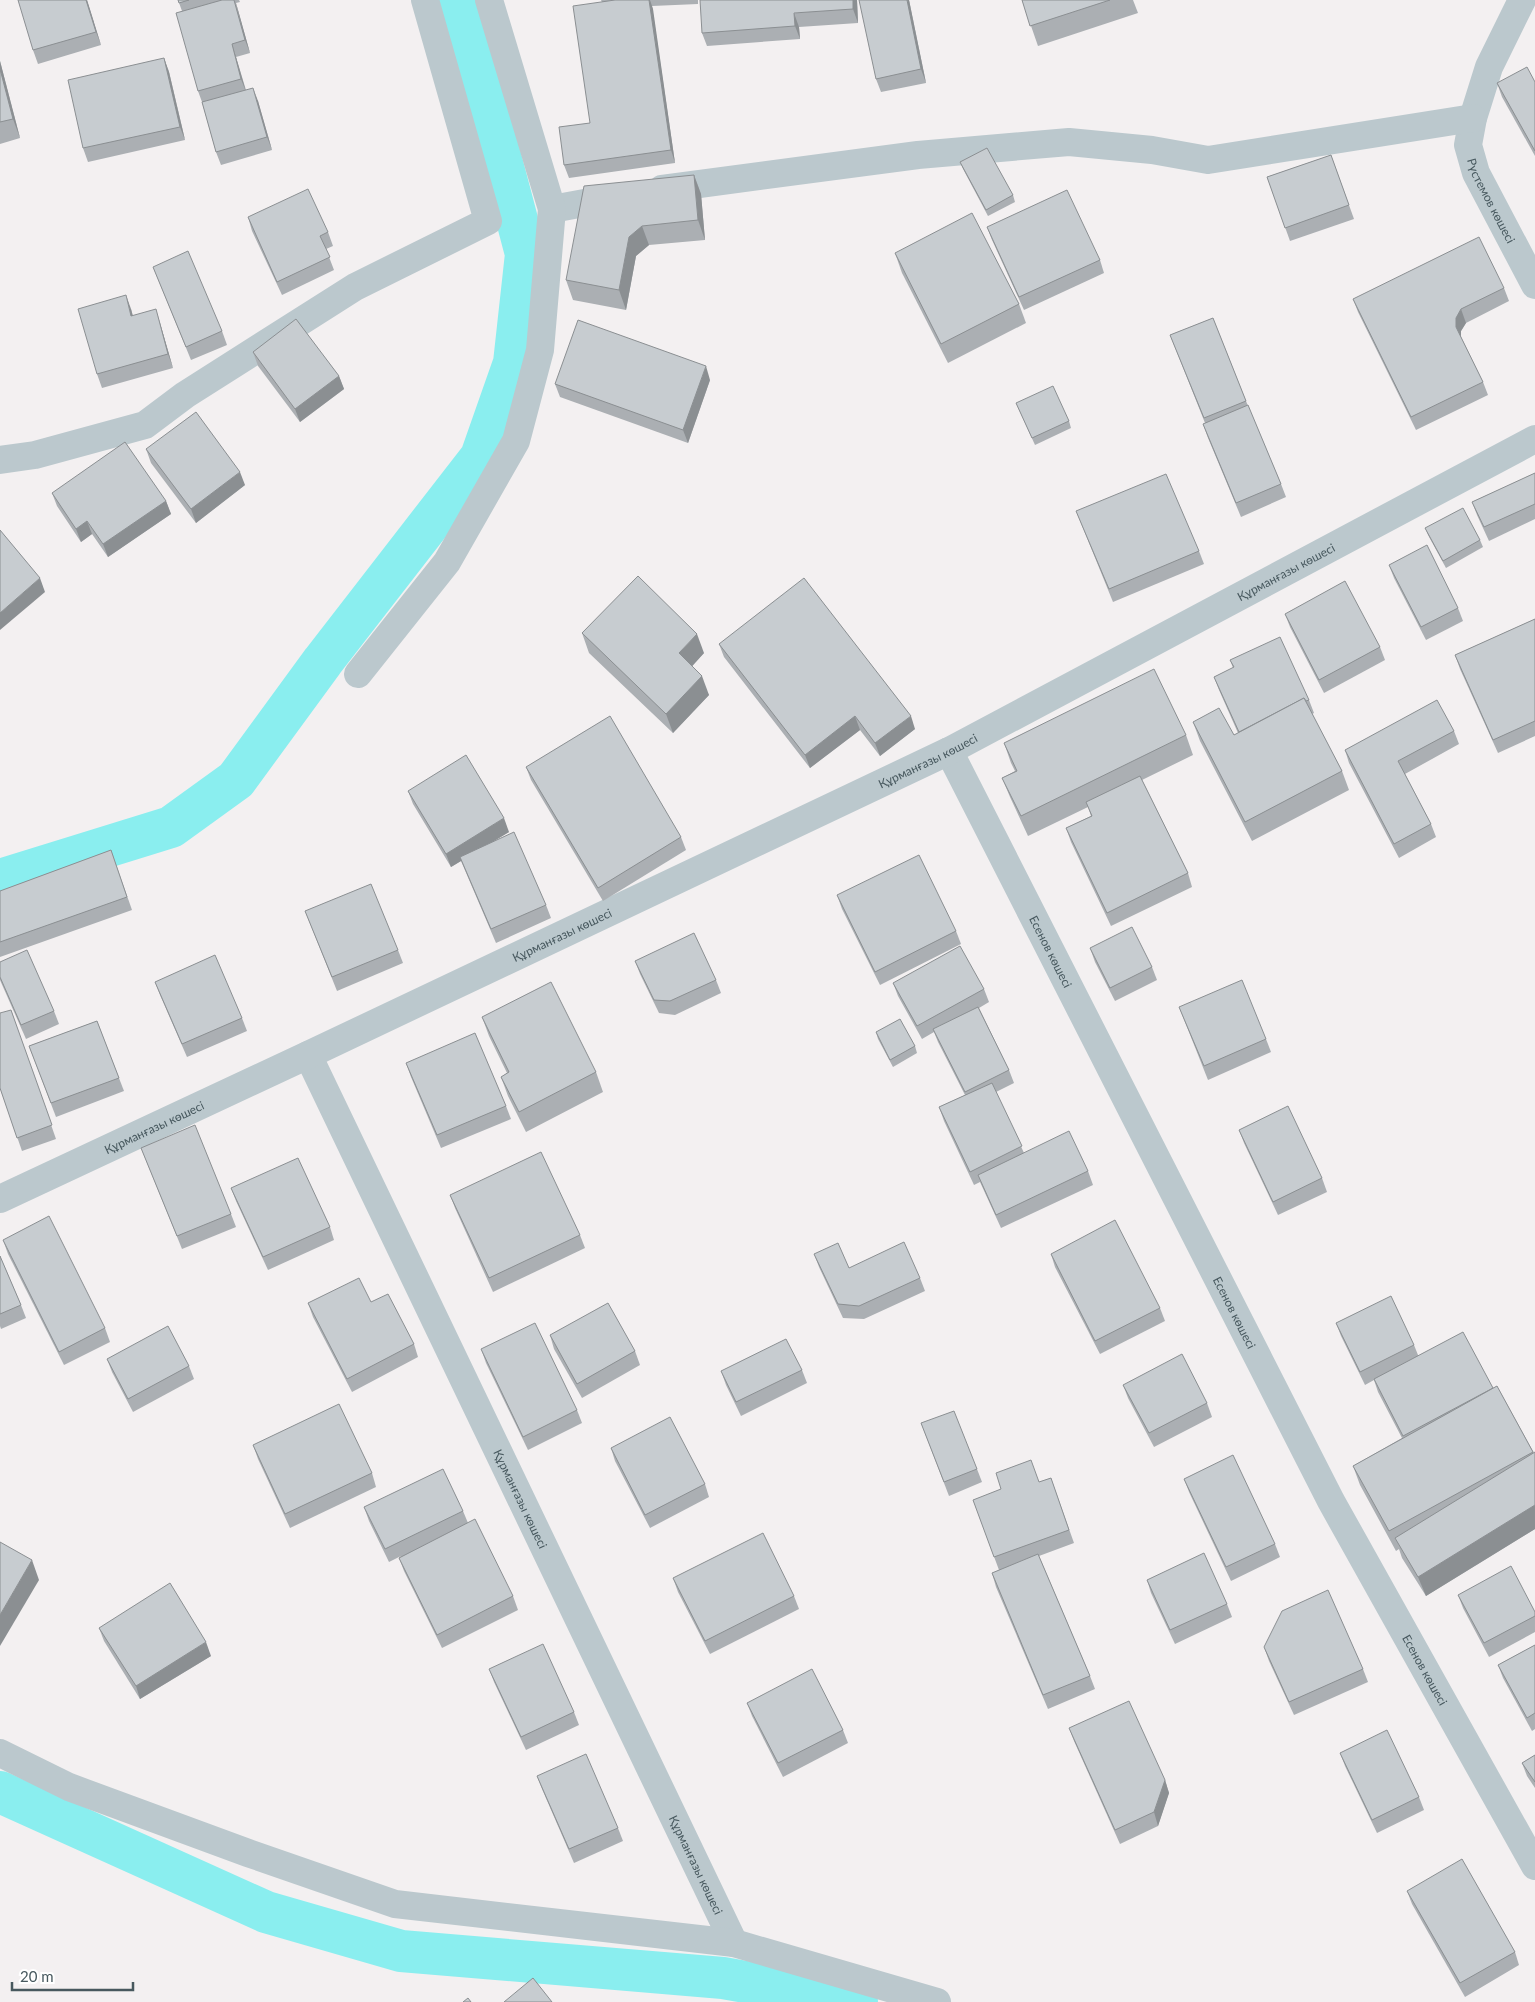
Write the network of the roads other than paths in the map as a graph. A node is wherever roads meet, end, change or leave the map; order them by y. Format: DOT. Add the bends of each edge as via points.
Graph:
graph roads {
  1 [pos="425,0"];
  2 [pos="489,0"];
  3 [pos="1522,0"];
  4 [pos="1473,118"];
  5 [pos="552,209"];
  6 [pos="1535,285"];
  7 [pos="1535,440"];
  8 [pos="0,460"];
  9 [pos="358,674"];
  10 [pos="949,751"];
  11 [pos="308,1055"];
  12 [pos="0,1199"];
  13 [pos="0,1753"];
  14 [pos="1535,1866"];
  15 [pos="734,1943"];
  16 [pos="937,2002"];
  1 -- 8 [label="street" via="488,221 355,287 184,395 145,424 35,455"];
  2 -- 5 [label="street"];
  3 -- 4 [label="street, Рүстемов көшесі" via="1489,67"];
  4 -- 5 [label="street" via="1208,160 1152,150 1069,142 918,155 680,186"];
  4 -- 6 [label="street, Рүстемов көшесі" via="1468,145 1476,173"];
  5 -- 9 [label="street" via="540,350 516,441 447,562"];
  7 -- 10 [label="street, Құрманғазы көшесі"];
  10 -- 11 [label="street, Құрманғазы көшесі"];
  10 -- 14 [label="street, Есенов көшесі" via="1330,1501"];
  11 -- 12 [label="street, Құрманғазы көшесі"];
  11 -- 15 [label="street, Құрманғазы көшесі"];
  13 -- 15 [label="street" via="69,1787 394,1904"];
  15 -- 16 [label="street"];
}
